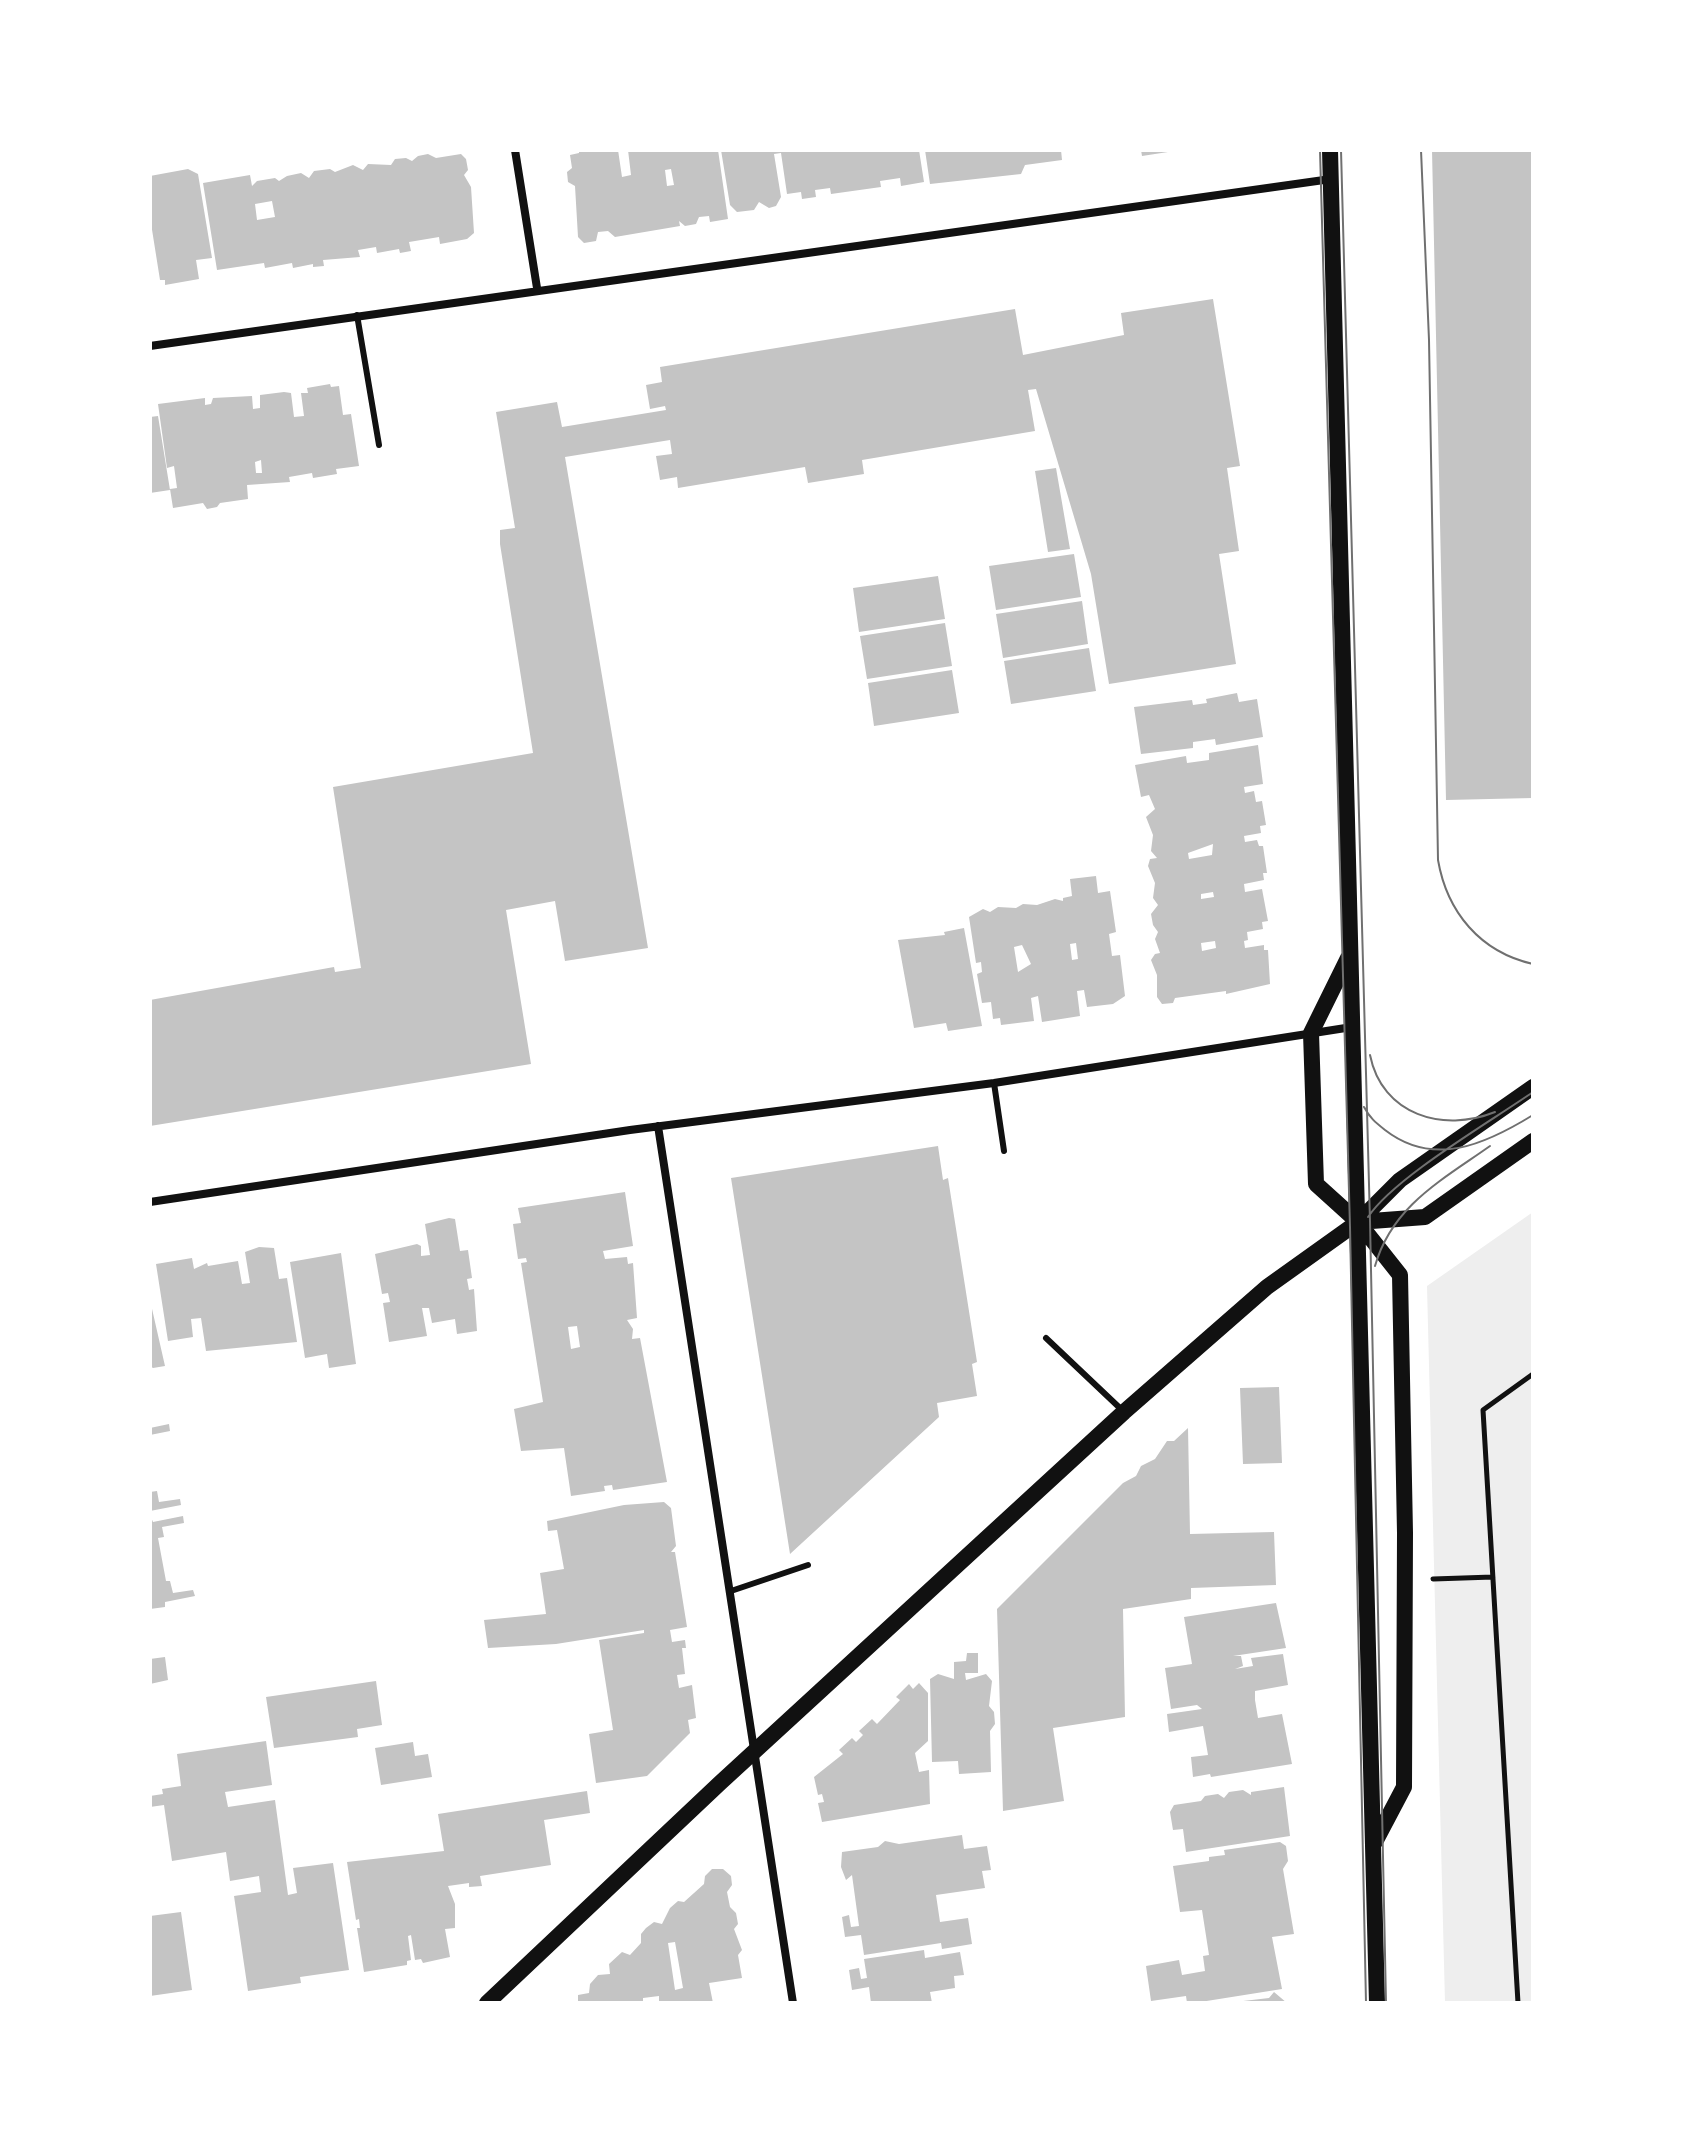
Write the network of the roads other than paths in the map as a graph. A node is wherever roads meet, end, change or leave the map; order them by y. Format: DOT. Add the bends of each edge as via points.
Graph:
graph roads {
  1 [pos="515,150"];
  2 [pos="1330,150"];
  3 [pos="1331,179"];
  4 [pos="537,288"];
  5 [pos="357,315"];
  6 [pos="150,346"];
  7 [pos="379,445"];
  8 [pos="1350,953"];
  9 [pos="1352,1027"];
  10 [pos="1311,1033"];
  11 [pos="994,1083"];
  12 [pos="1533,1087"];
  13 [pos="658,1126"];
  14 [pos="1533,1141"];
  15 [pos="1004,1151"];
  16 [pos="150,1202"];
  17 [pos="1358,1222"];
  18 [pos="1046,1338"];
  19 [pos="1124,1412"];
  20 [pos="808,1565"];
  21 [pos="731,1591"];
  22 [pos="756,1752"];
  23 [pos="1373,1846"];
  24 [pos="487,2003"];
  25 [pos="793,2003"];
  26 [pos="1377,2003"];
  1 -- 4 [label="street"];
  2 -- 3 [label="main road"];
  3 -- 4 [label="street"];
  3 -- 8 [label="main road"];
  4 -- 5 [label="street"];
  5 -- 6 [label="street"];
  5 -- 7 [label="lane"];
  8 -- 9 [label="main road"];
  8 -- 10 [label="main road"];
  9 -- 10 [label="street"];
  9 -- 17 [label="main road"];
  10 -- 11 [label="street"];
  10 -- 17 [label="main road" via="1316,1184"];
  11 -- 13 [label="street"];
  11 -- 15 [label="lane"];
  12 -- 17 [label="main road" via="1400,1180"];
  13 -- 16 [label="street"];
  13 -- 21 [label="street"];
  14 -- 17 [label="main road" via="1425,1217"];
  17 -- 19 [label="main road" via="1267,1287"];
  17 -- 23 [label="main road"];
  17 -- 23 [label="main road" via="1400,1275 1404,1787"];
  18 -- 19 [label="lane"];
  19 -- 22 [label="main road"];
  20 -- 21 [label="lane"];
  21 -- 22 [label="street"];
  22 -- 24 [label="main road"];
  22 -- 25 [label="street"];
  23 -- 26 [label="main road"];
}
